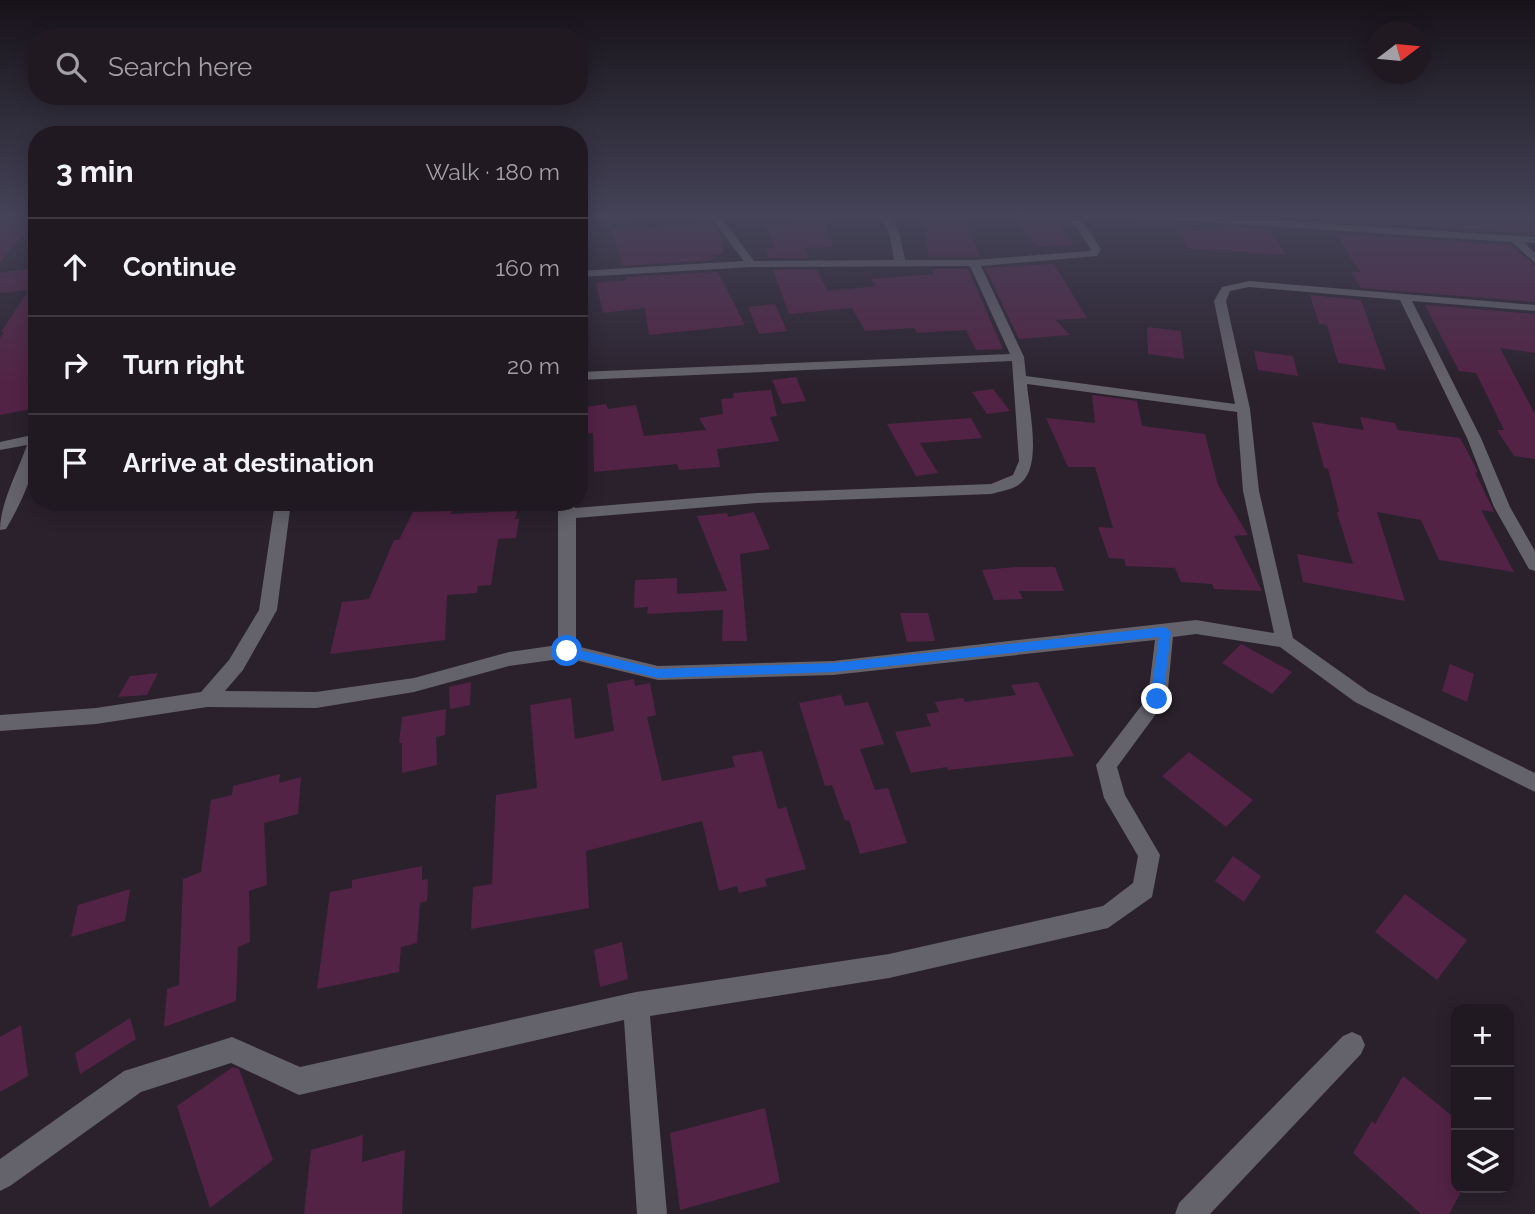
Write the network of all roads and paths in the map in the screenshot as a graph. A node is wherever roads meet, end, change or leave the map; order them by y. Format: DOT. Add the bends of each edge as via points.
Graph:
graph roads {
  1 [pos="619,272"];
  2 [pos="978,272"];
  3 [pos="588,273"];
  4 [pos="1405,298"];
  5 [pos="1535,308"];
  6 [pos="1018,357"];
  7 [pos="588,376"];
  8 [pos="1019,379"];
  9 [pos="1243,409"];
  10 [pos="28,440"];
  11 [pos="0,446"];
  12 [pos="28,462"];
  13 [pos="588,507"];
  14 [pos="282,511"];
  15 [pos="567,511"];
  16 [pos="0,525"];
  17 [pos="1535,565"];
  18 [pos="1165,632"];
  19 [pos="1285,641"];
  20 [pos="567,651"];
  21 [pos="207,699"];
  22 [pos="0,723"];
  23 [pos="1535,783"];
  24 [pos="636,1005"];
  25 [pos="1352,1045"];
  26 [pos="0,1177"];
  27 [pos="652,1214"];
  28 [pos="1190,1214"];
  1 -- 3 [label="street"];
  2 -- 6 [label="street"];
  4 -- 5 [label="street"];
  4 -- 9 [label="street" via="1249,284 1226,289 1220,301"];
  4 -- 17 [label="street" via="1474,438 1502,507"];
  6 -- 7 [label="street"];
  6 -- 8 [label="street"];
  8 -- 9 [label="street"];
  8 -- 13 [label="street" via="1026,461 1023,475 1011,485"];
  9 -- 19 [label="street" via="1251,491"];
  10 -- 11 [label="street"];
  12 -- 16 [label="street"];
  14 -- 21 [label="street" via="268,610 236,665"];
  15 -- 20 [label="street"];
  18 -- 19 [label="street" via="1196,627"];
  18 -- 20 [label="street" via="819,668 658,673"];
  18 -- 24 [label="street" via="1157,699 1105,765 1115,798 1149,855 1144,889 1108,916 888,966"];
  19 -- 23 [label="street" via="1362,697"];
  20 -- 21 [label="street" via="509,659 414,685 316,700"];
  21 -- 22 [label="street" via="96,716"];
  24 -- 26 [label="street" via="299,1081 232,1050 134,1081"];
  24 -- 27 [label="street"];
  25 -- 28 [label="street"];
}
